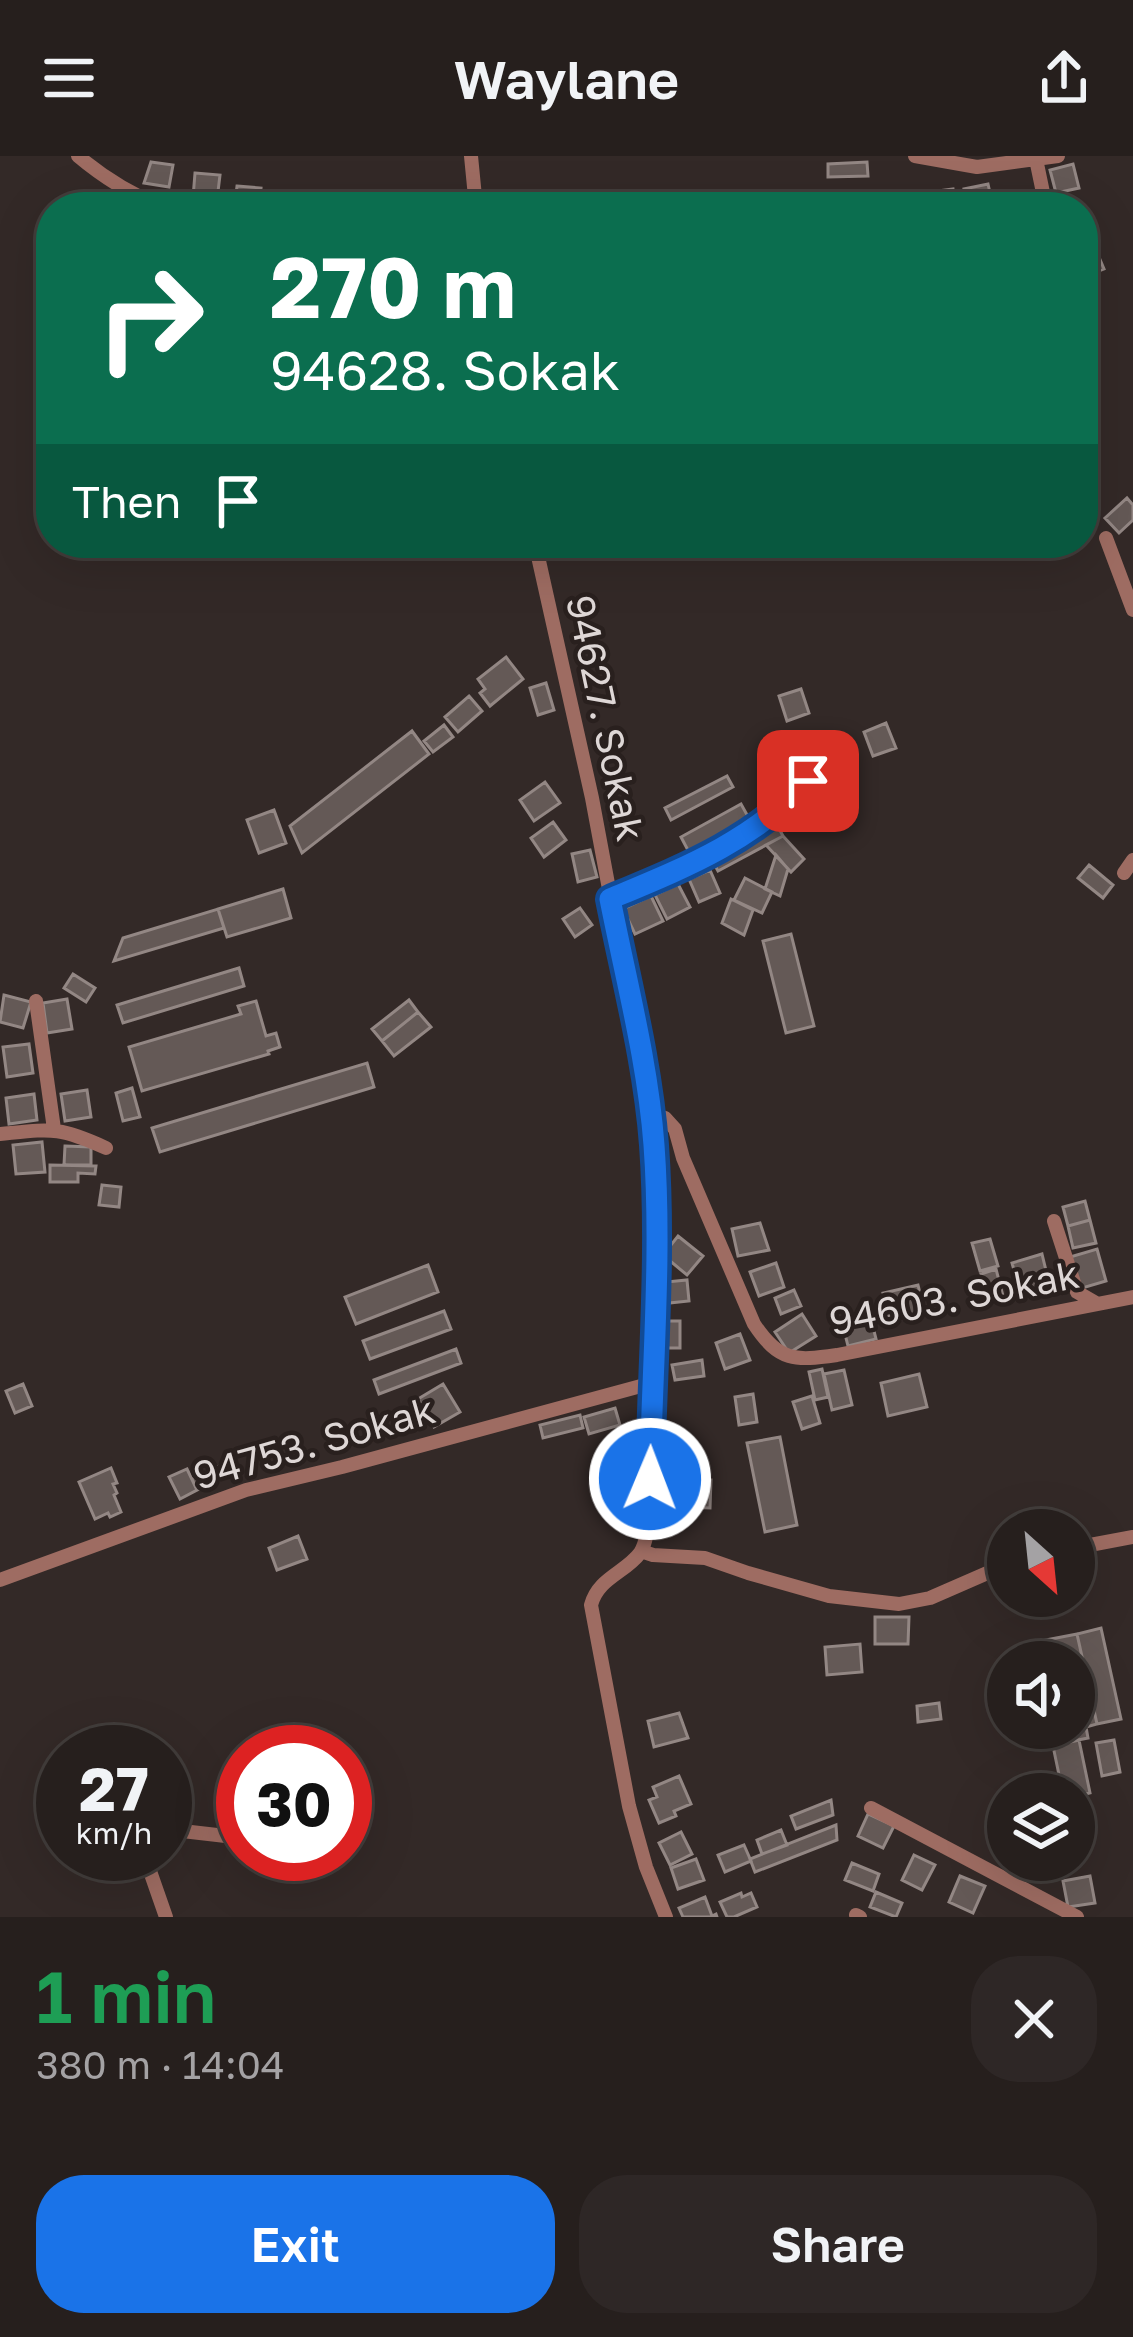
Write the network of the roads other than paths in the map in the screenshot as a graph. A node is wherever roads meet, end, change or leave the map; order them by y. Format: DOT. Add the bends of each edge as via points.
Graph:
graph roads {
  1 [pos="78,156"];
  2 [pos="471,156"];
  3 [pos="915,156"];
  4 [pos="1058,156"];
  5 [pos="1036,159"];
  6 [pos="127,192"];
  7 [pos="475,192"];
  8 [pos="1043,192"];
  9 [pos="1106,538"];
  10 [pos="538,558"];
  11 [pos="1133,610"];
  12 [pos="808,781"];
  13 [pos="610,899"];
  14 [pos="36,1001"];
  15 [pos="651,1114"];
  16 [pos="54,1129"];
  17 [pos="0,1135"];
  18 [pos="106,1148"];
  19 [pos="1054,1221"];
  20 [pos="1133,1297"];
  21 [pos="1096,1304"];
  22 [pos="652,1383"];
  23 [pos="1133,1537"];
  24 [pos="1095,1544"];
  25 [pos="641,1551"];
  26 [pos="987,1573"];
  27 [pos="0,1580"];
  28 [pos="871,1808"];
  29 [pos="153,1881"];
  30 [pos="166,1917"];
  31 [pos="665,1917"];
  32 [pos="1077,1917"];
  1 -- 6 [label="street"];
  2 -- 7 [label="street"];
  3 -- 5 [label="street" via="977,167"];
  4 -- 5 [label="street"];
  5 -- 8 [label="street"];
  9 -- 11 [label="street"];
  10 -- 13 [label="street, 94627. Sokak"];
  12 -- 13 [label="street" via="747,833"];
  13 -- 15 [label="street, 94627. Sokak"];
  14 -- 16 [label="street"];
  15 -- 21 [label="street, 94603. Sokak" via="675,1129 754,1324 781,1354 850,1353"];
  15 -- 22 [label="street, 94627. Sokak"];
  16 -- 17 [label="street"];
  16 -- 18 [label="street"];
  19 -- 21 [label="street" via="1077,1292"];
  20 -- 21 [label="street, 94603. Sokak"];
  22 -- 25 [label="street, 94627. Sokak"];
  22 -- 27 [label="street, 94753. Sokak" via="246,1490"];
  23 -- 24 [label="street"];
  25 -- 26 [label="street" via="705,1558 829,1596 899,1604"];
  25 -- 31 [label="street" via="603,1583 591,1605 629,1806"];
  28 -- 32 [label="street"];
  29 -- 30 [label="street"];
}
